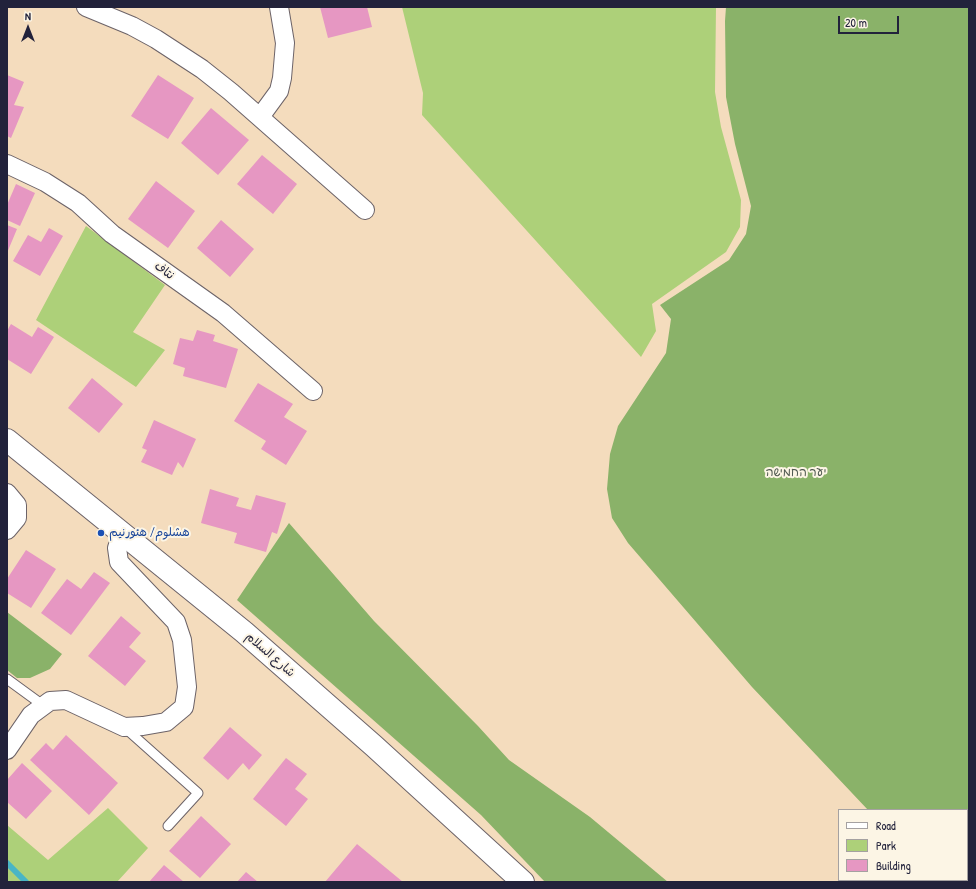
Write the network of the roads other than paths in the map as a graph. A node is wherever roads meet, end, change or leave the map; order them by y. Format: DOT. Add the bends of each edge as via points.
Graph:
graph roads {
  1 [pos="86,7"];
  2 [pos="279,7"];
  3 [pos="260,117"];
  4 [pos="7,164"];
  5 [pos="365,210"];
  6 [pos="313,391"];
  7 [pos="7,440"];
  8 [pos="7,493"];
  9 [pos="7,530"];
  10 [pos="122,533"];
  11 [pos="7,679"];
  12 [pos="44,706"];
  13 [pos="124,727"];
  14 [pos="7,750"];
  15 [pos="168,826"];
  16 [pos="523,882"];
  1 -- 3 [label="street" via="132,26 178,52"];
  2 -- 3 [label="street" via="285,43 282,78 279,91"];
  3 -- 5 [label="street"];
  4 -- 6 [label="street, نتاف" via="45,182 78,203 112,234 223,313"];
  7 -- 10 [label="main road, شارع السلام"];
  8 -- 9 [label="street" via="17,505 17,518"];
  10 -- 13 [label="street" via="117,548 119,562 176,622 182,640 187,687 184,707 166,722"];
  10 -- 16 [label="main road, شارع السلام" via="244,632"];
  11 -- 12 [label="lane"];
  12 -- 13 [label="street" via="50,701 66,700"];
  12 -- 14 [label="street" via="31,715"];
  13 -- 15 [label="lane" via="198,793"];
}
